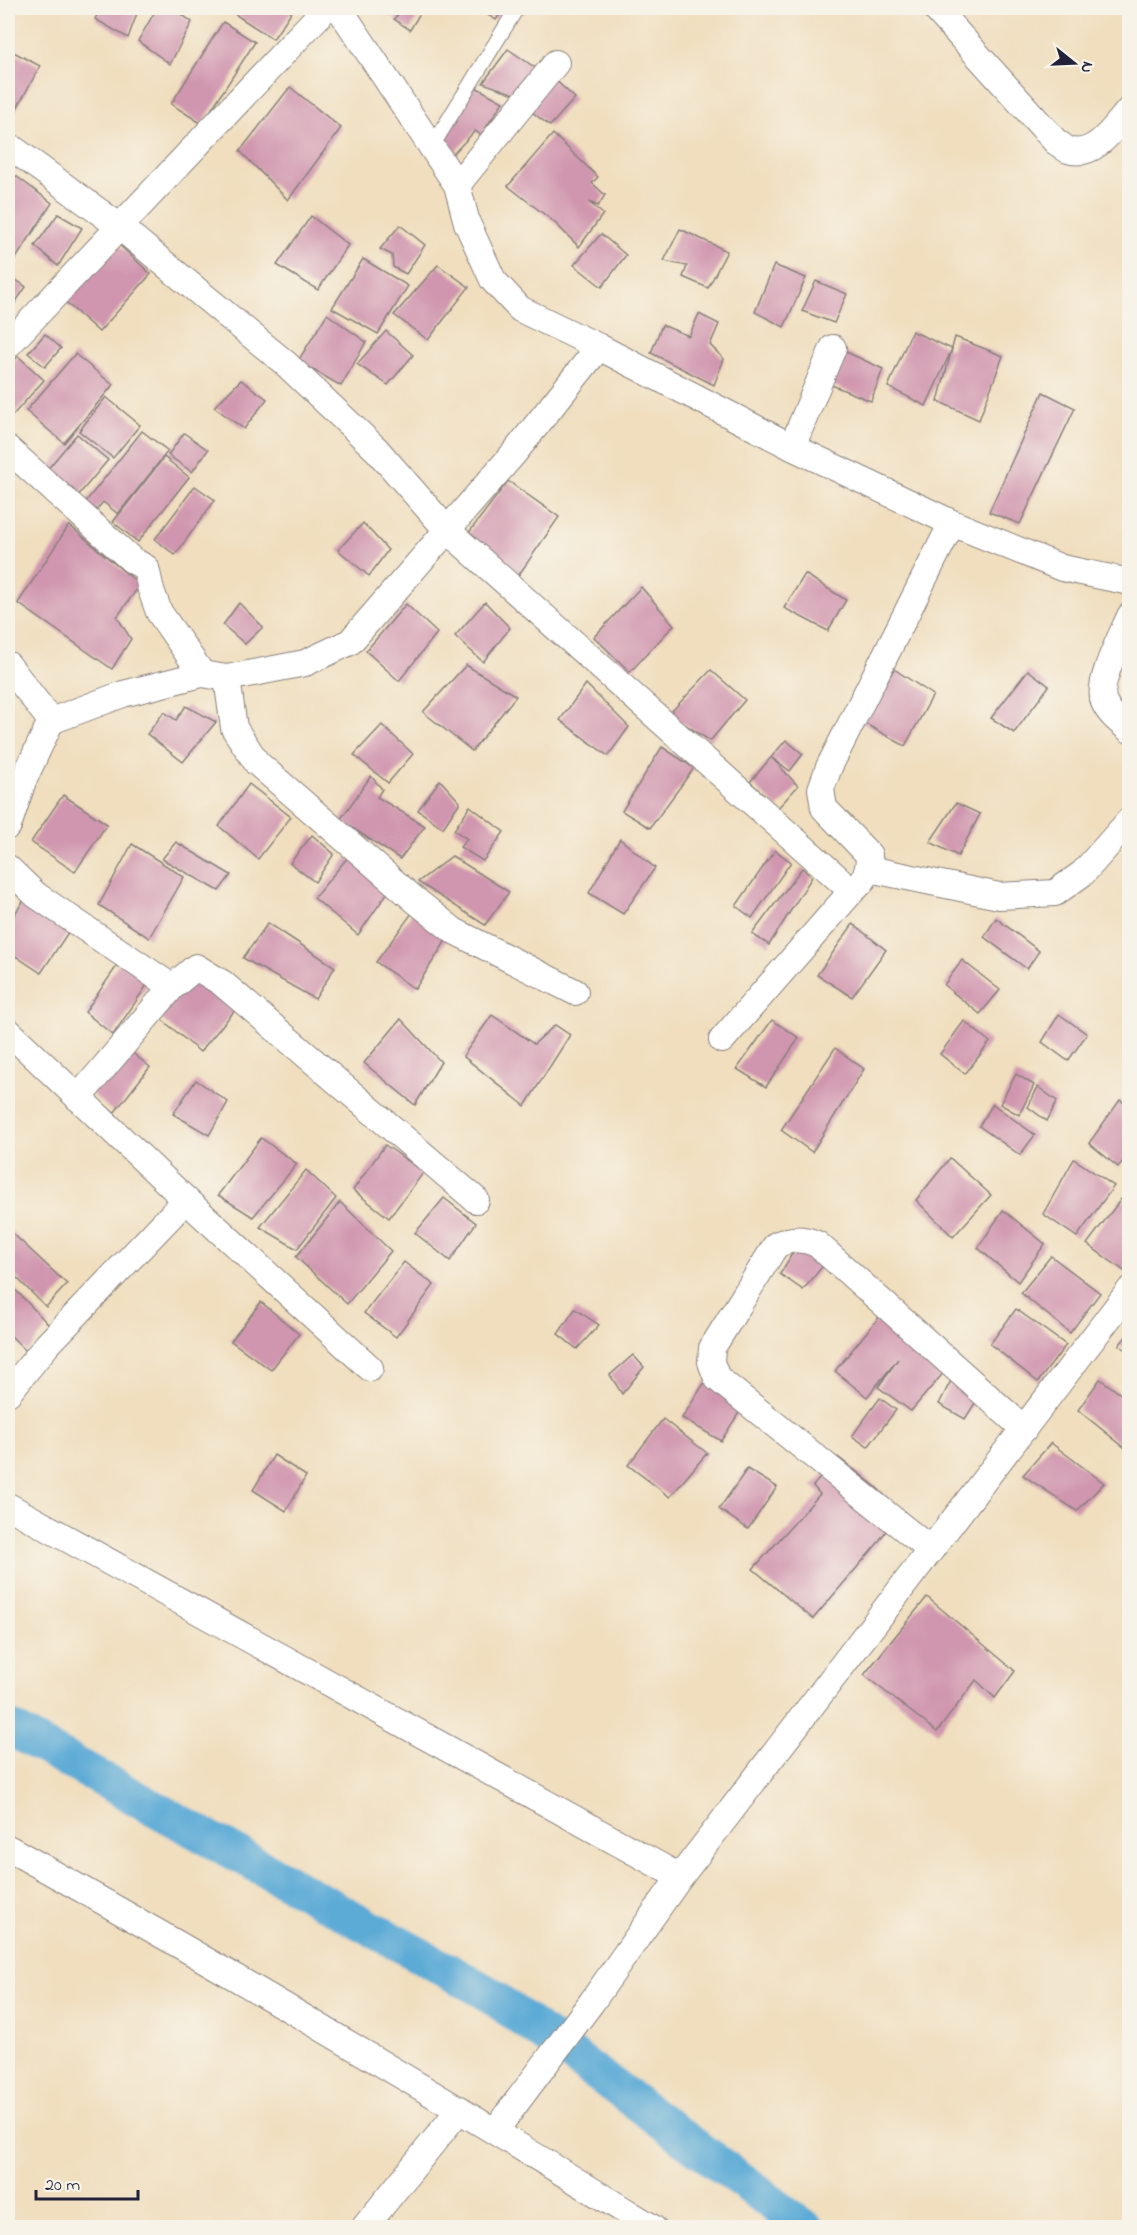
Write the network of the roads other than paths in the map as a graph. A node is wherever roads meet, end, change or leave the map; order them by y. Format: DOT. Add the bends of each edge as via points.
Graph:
graph roads {
  1 [pos="326,8"];
  2 [pos="339,8"];
  3 [pos="517,8"];
  4 [pos="935,8"];
  5 [pos="556,63"];
  6 [pos="1130,109"];
  7 [pos="8,145"];
  8 [pos="431,148"];
  9 [pos="457,185"];
  10 [pos="120,227"];
  11 [pos="8,345"];
  12 [pos="599,348"];
  13 [pos="833,348"];
  14 [pos="792,447"];
  15 [pos="8,449"];
  16 [pos="952,523"];
  17 [pos="447,530"];
  18 [pos="1130,582"];
  19 [pos="1130,616"];
  20 [pos="8,665"];
  21 [pos="215,676"];
  22 [pos="51,721"];
  23 [pos="1130,730"];
  24 [pos="1130,820"];
  25 [pos="8,826"];
  26 [pos="8,868"];
  27 [pos="869,869"];
  28 [pos="852,891"];
  29 [pos="172,987"];
  30 [pos="575,992"];
  31 [pos="8,1031"];
  32 [pos="722,1040"];
  33 [pos="78,1098"];
  34 [pos="186,1200"];
  35 [pos="476,1200"];
  36 [pos="1130,1290"];
  37 [pos="370,1368"];
  38 [pos="8,1393"];
  39 [pos="1024,1429"];
  40 [pos="8,1506"];
  41 [pos="931,1550"];
  42 [pos="8,1848"];
  43 [pos="680,1877"];
  44 [pos="460,2109"];
  45 [pos="501,2125"];
  46 [pos="364,2228"];
  47 [pos="653,2228"];
  1 -- 10 [label="street"];
  2 -- 8 [label="street"];
  3 -- 8 [label="lane"];
  4 -- 6 [label="street" via="1056,142 1069,150 1084,151 1099,144"];
  5 -- 9 [label="street"];
  7 -- 10 [label="street"];
  8 -- 9 [label="street"];
  9 -- 12 [label="street" via="467,223 493,280 520,309"];
  10 -- 11 [label="street"];
  10 -- 17 [label="street" via="285,363 376,449"];
  12 -- 14 [label="street"];
  12 -- 17 [label="street"];
  13 -- 14 [label="street"];
  14 -- 16 [label="street"];
  15 -- 21 [label="street" via="132,560 146,567 159,612"];
  16 -- 18 [label="street" via="1062,568"];
  16 -- 27 [label="street" via="821,789 824,808 869,855"];
  17 -- 21 [label="street" via="350,642 305,663"];
  17 -- 28 [label="street"];
  19 -- 23 [label="street" via="1103,683 1103,701 1115,719"];
  20 -- 22 [label="street"];
  21 -- 22 [label="street" via="123,694"];
  21 -- 30 [label="street" via="234,728 257,763 454,931"];
  22 -- 25 [label="street" via="23,781"];
  24 -- 27 [label="street" via="1083,873 1055,893 999,896"];
  26 -- 29 [label="street" via="36,895"];
  27 -- 28 [label="street" via="863,883"];
  28 -- 32 [label="street"];
  29 -- 33 [label="street"];
  29 -- 35 [label="street" via="196,967 222,983"];
  31 -- 33 [label="street"];
  33 -- 34 [label="street"];
  34 -- 37 [label="street"];
  34 -- 38 [label="street" via="47,1345"];
  36 -- 39 [label="street"];
  39 -- 41 [label="street"];
  39 -- 41 [label="street" via="817,1244 790,1239 776,1245 712,1348 711,1362 717,1378"];
  40 -- 43 [label="street"];
  41 -- 43 [label="street"];
  42 -- 44 [label="street" via="176,1941"];
  43 -- 45 [label="street"];
  44 -- 45 [label="street"];
  44 -- 46 [label="street"];
  45 -- 47 [label="street"];
}
